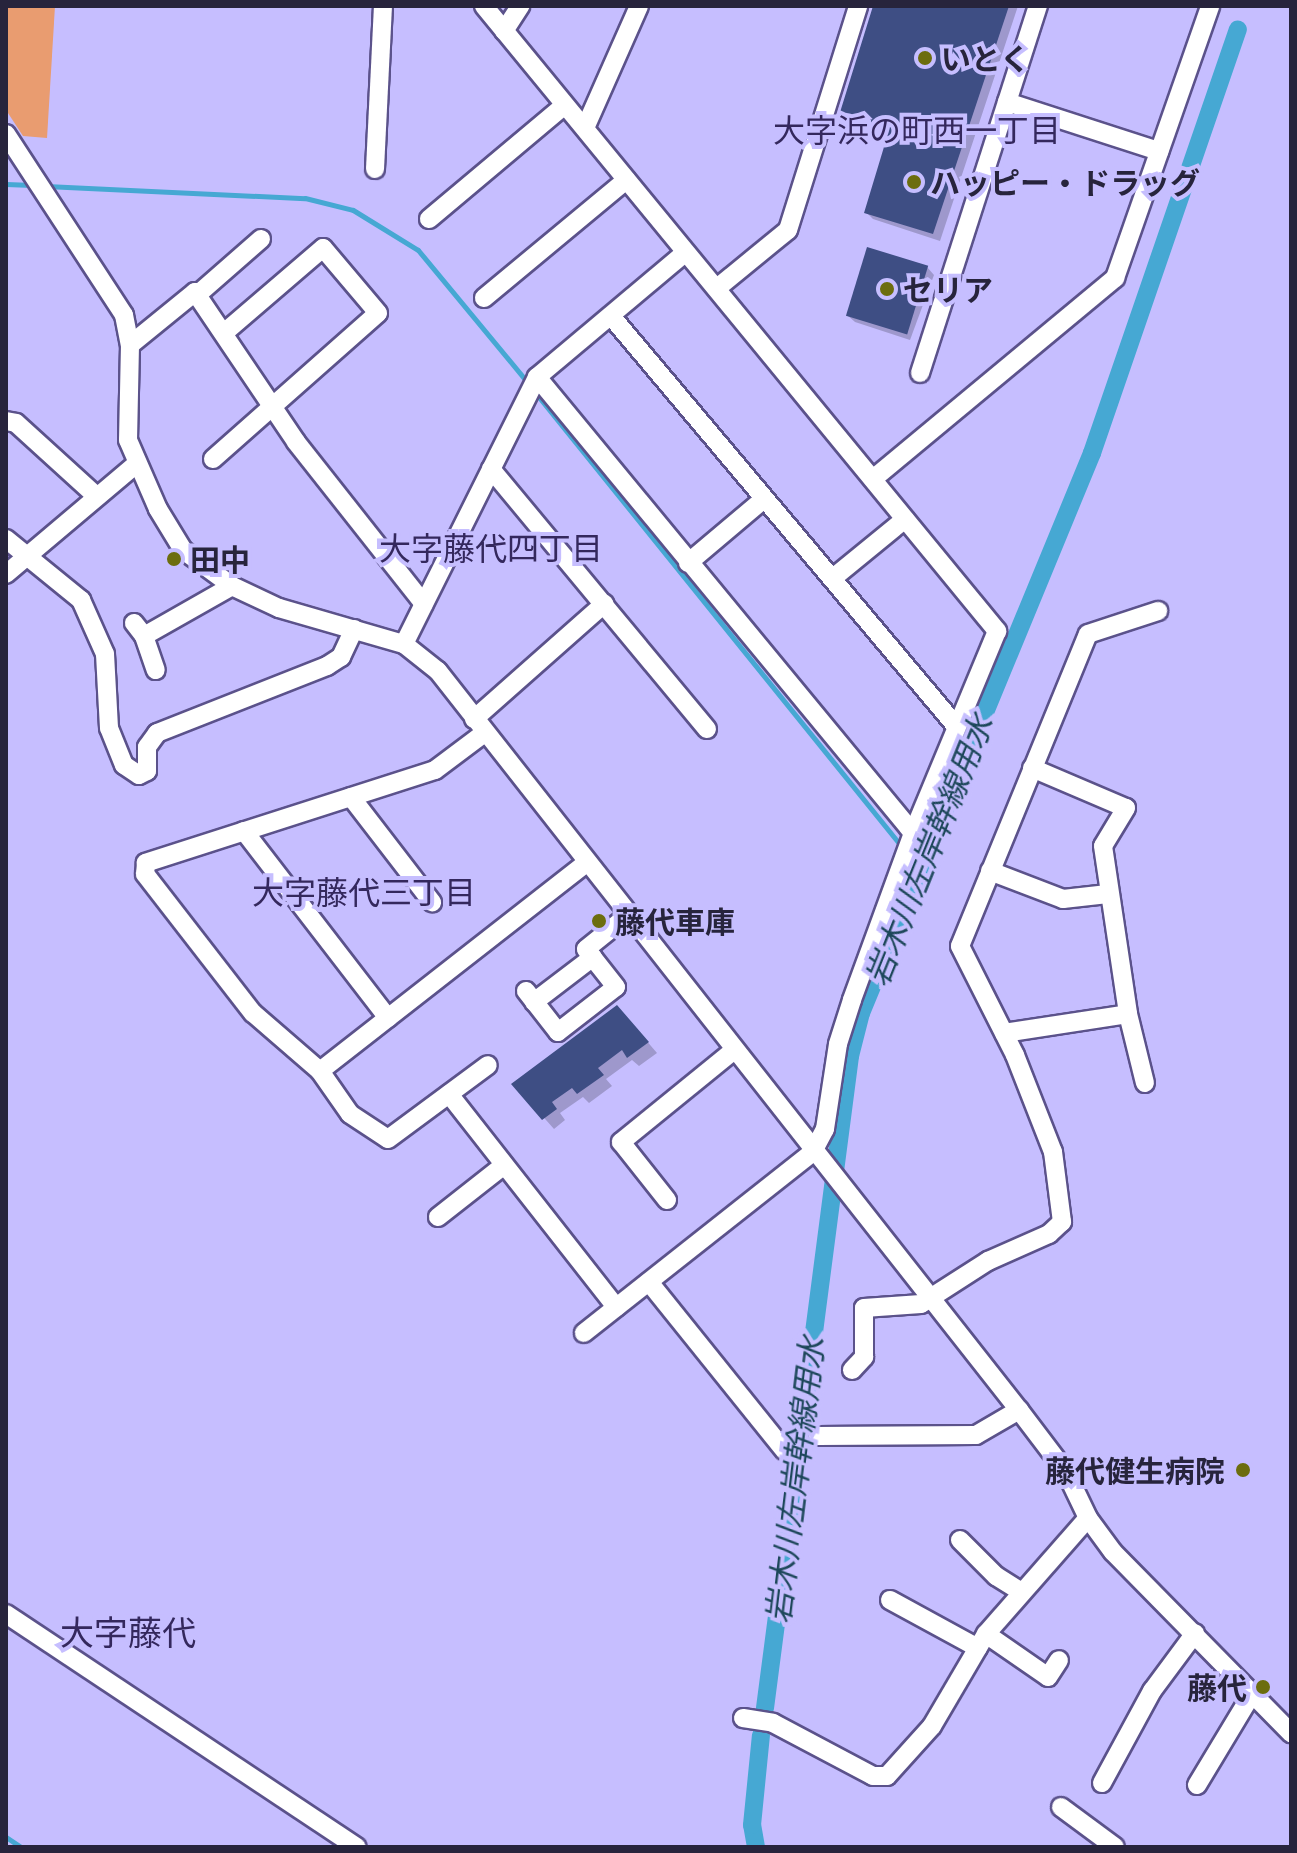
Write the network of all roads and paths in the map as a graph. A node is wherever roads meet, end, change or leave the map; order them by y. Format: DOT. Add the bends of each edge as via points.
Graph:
graph roads {
  1 [pos="383,6"];
  2 [pos="484,6"];
  3 [pos="520,6"];
  4 [pos="639,6"];
  5 [pos="858,6"];
  6 [pos="1038,6"];
  7 [pos="1210,6"];
  8 [pos="504,31"];
  9 [pos="1007,102"];
  10 [pos="565,105"];
  11 [pos="585,128"];
  12 [pos="6,134"];
  13 [pos="1159,151"];
  14 [pos="375,169"];
  15 [pos="626,180"];
  16 [pos="429,219"];
  17 [pos="261,239"];
  18 [pos="685,253"];
  19 [pos="722,284"];
  20 [pos="197,295"];
  21 [pos="484,298"];
  22 [pos="611,316"];
  23 [pos="226,331"];
  24 [pos="130,345"];
  25 [pos="920,373"];
  26 [pos="533,385"];
  27 [pos="273,403"];
  28 [pos="6,421"];
  29 [pos="213,459"];
  30 [pos="136,464"];
  31 [pos="491,469"];
  32 [pos="873,479"];
  33 [pos="95,495"];
  34 [pos="764,499"];
  35 [pos="905,519"];
  36 [pos="6,539"];
  37 [pos="28,556"];
  38 [pos="688,563"];
  39 [pos="6,574"];
  40 [pos="833,578"];
  41 [pos="232,586"];
  42 [pos="424,604"];
  43 [pos="604,604"];
  44 [pos="1158,611"];
  45 [pos="354,629"];
  46 [pos="404,644"];
  47 [pos="156,670"];
  48 [pos="479,726"];
  49 [pos="956,726"];
  50 [pos="707,729"];
  51 [pos="1032,768"];
  52 [pos="351,797"];
  53 [pos="244,831"];
  54 [pos="913,833"];
  55 [pos="586,863"];
  56 [pos="990,871"];
  57 [pos="1108,894"];
  58 [pos="432,902"];
  59 [pos="627,916"];
  60 [pos="593,957"];
  61 [pos="1128,1014"];
  62 [pos="388,1018"];
  63 [pos="1004,1033"];
  64 [pos="733,1051"];
  65 [pos="488,1065"];
  66 [pos="320,1071"];
  67 [pos="1145,1083"];
  68 [pos="449,1094"];
  69 [pos="813,1152"];
  70 [pos="504,1165"];
  71 [pos="667,1200"];
  72 [pos="443,1206"];
  73 [pos="649,1282"];
  74 [pos="930,1298"];
  75 [pos="616,1307"];
  76 [pos="584,1333"];
  77 [pos="852,1370"];
  78 [pos="1019,1410"];
  79 [pos="818,1436"];
  80 [pos="784,1450"];
  81 [pos="1088,1518"];
  82 [pos="960,1540"];
  83 [pos="1020,1591"];
  84 [pos="890,1600"];
  85 [pos="6,1614"];
  86 [pos="1195,1633"];
  87 [pos="982,1641"];
  88 [pos="1059,1660"];
  89 [pos="1253,1692"];
  90 [pos="743,1718"];
  91 [pos="1291,1733"];
  92 [pos="1102,1783"];
  93 [pos="1197,1785"];
  94 [pos="1061,1807"];
  95 [pos="357,1847"];
  96 [pos="1115,1847"];
  1 -- 14 [label="street"];
  2 -- 8 [label="street"];
  3 -- 8 [label="street"];
  4 -- 11 [label="street"];
  5 -- 19 [label="street" via="788,230"];
  6 -- 9 [label="street"];
  7 -- 13 [label="street"];
  8 -- 10 [label="street"];
  9 -- 13 [label="street"];
  9 -- 25 [label="street"];
  10 -- 11 [label="street"];
  10 -- 16 [label="street"];
  11 -- 15 [label="street"];
  12 -- 24 [label="street" via="110,289 124,315"];
  13 -- 32 [label="street" via="1115,278"];
  15 -- 18 [label="street"];
  15 -- 21 [label="street"];
  17 -- 20 [label="street"];
  18 -- 22 [label="street"];
  18 -- 32 [label="street"];
  20 -- 23 [label="street"];
  20 -- 24 [label="street"];
  22 -- 26 [label="street"];
  22 -- 34 [label="street"];
  23 -- 27 [label="street"];
  23 -- 27 [label="street" via="323,248 378,313"];
  24 -- 30 [label="street" via="126,413"];
  26 -- 31 [label="street"];
  26 -- 38 [label="street"];
  27 -- 29 [label="street"];
  27 -- 42 [label="street" via="296,442"];
  28 -- 33 [label="street" via="16,423"];
  30 -- 33 [label="street"];
  30 -- 41 [label="street" via="183,550"];
  31 -- 42 [label="street"];
  31 -- 43 [label="street"];
  32 -- 35 [label="street"];
  33 -- 37 [label="street"];
  34 -- 38 [label="street"];
  34 -- 40 [label="street"];
  35 -- 40 [label="street"];
  35 -- 49 [label="street" via="997,631"];
  36 -- 37 [label="street"];
  37 -- 39 [label="street"];
  37 -- 45 [label="street" via="81,600 105,654 109,728 124,765 139,775 147,771 147,747 157,733 327,666 341,657"];
  38 -- 54 [label="street"];
  40 -- 49 [label="street"];
  41 -- 45 [label="street" via="279,608"];
  41 -- 47 [label="street" via="139,630"];
  42 -- 46 [label="street"];
  43 -- 48 [label="street"];
  43 -- 50 [label="street"];
  44 -- 51 [label="street" via="1088,634"];
  45 -- 46 [label="street"];
  46 -- 48 [label="street" via="438,671"];
  48 -- 52 [label="street" via="435,770"];
  48 -- 55 [label="street"];
  49 -- 54 [label="street"];
  51 -- 56 [label="street"];
  51 -- 57 [label="street" via="1126,808 1103,846"];
  52 -- 53 [label="street"];
  52 -- 58 [label="street"];
  53 -- 62 [label="street"];
  53 -- 66 [label="street" via="146,863 145,874 253,1013"];
  54 -- 69 [label="street" via="847,1015 825,1129"];
  55 -- 59 [label="street"];
  55 -- 62 [label="street"];
  56 -- 57 [label="street" via="1063,899"];
  56 -- 63 [label="street" via="960,946"];
  57 -- 61 [label="street"];
  59 -- 60 [label="street" via="586,949"];
  59 -- 64 [label="street"];
  60 -- 60 [label="street" via="616,987 558,1032 530,996"];
  61 -- 63 [label="street"];
  61 -- 67 [label="street"];
  62 -- 66 [label="street"];
  63 -- 74 [label="street" via="1053,1152 1062,1222"];
  64 -- 69 [label="street"];
  64 -- 71 [label="street" via="621,1142"];
  65 -- 68 [label="street"];
  66 -- 68 [label="street" via="350,1114 388,1139"];
  68 -- 70 [label="street"];
  69 -- 73 [label="street"];
  69 -- 74 [label="street"];
  70 -- 72 [label="street"];
  70 -- 75 [label="street"];
  73 -- 75 [label="street"];
  73 -- 80 [label="street"];
  74 -- 77 [label="street" via="921,1304 864,1308 864,1357"];
  74 -- 78 [label="street"];
  75 -- 76 [label="street"];
  78 -- 79 [label="street" via="976,1435"];
  78 -- 81 [label="street" via="1066,1472"];
  81 -- 83 [label="street"];
  81 -- 86 [label="street" via="1113,1552"];
  82 -- 83 [label="street" via="996,1576"];
  83 -- 87 [label="street"];
  84 -- 87 [label="street"];
  85 -- 95 [label="street"];
  86 -- 89 [label="street"];
  86 -- 92 [label="street" via="1152,1691"];
  87 -- 88 [label="street" via="1048,1677"];
  87 -- 90 [label="street" via="932,1726 887,1776 873,1776 773,1723"];
  89 -- 91 [label="street"];
  89 -- 93 [label="street"];
  94 -- 96 [label="street"];
}
